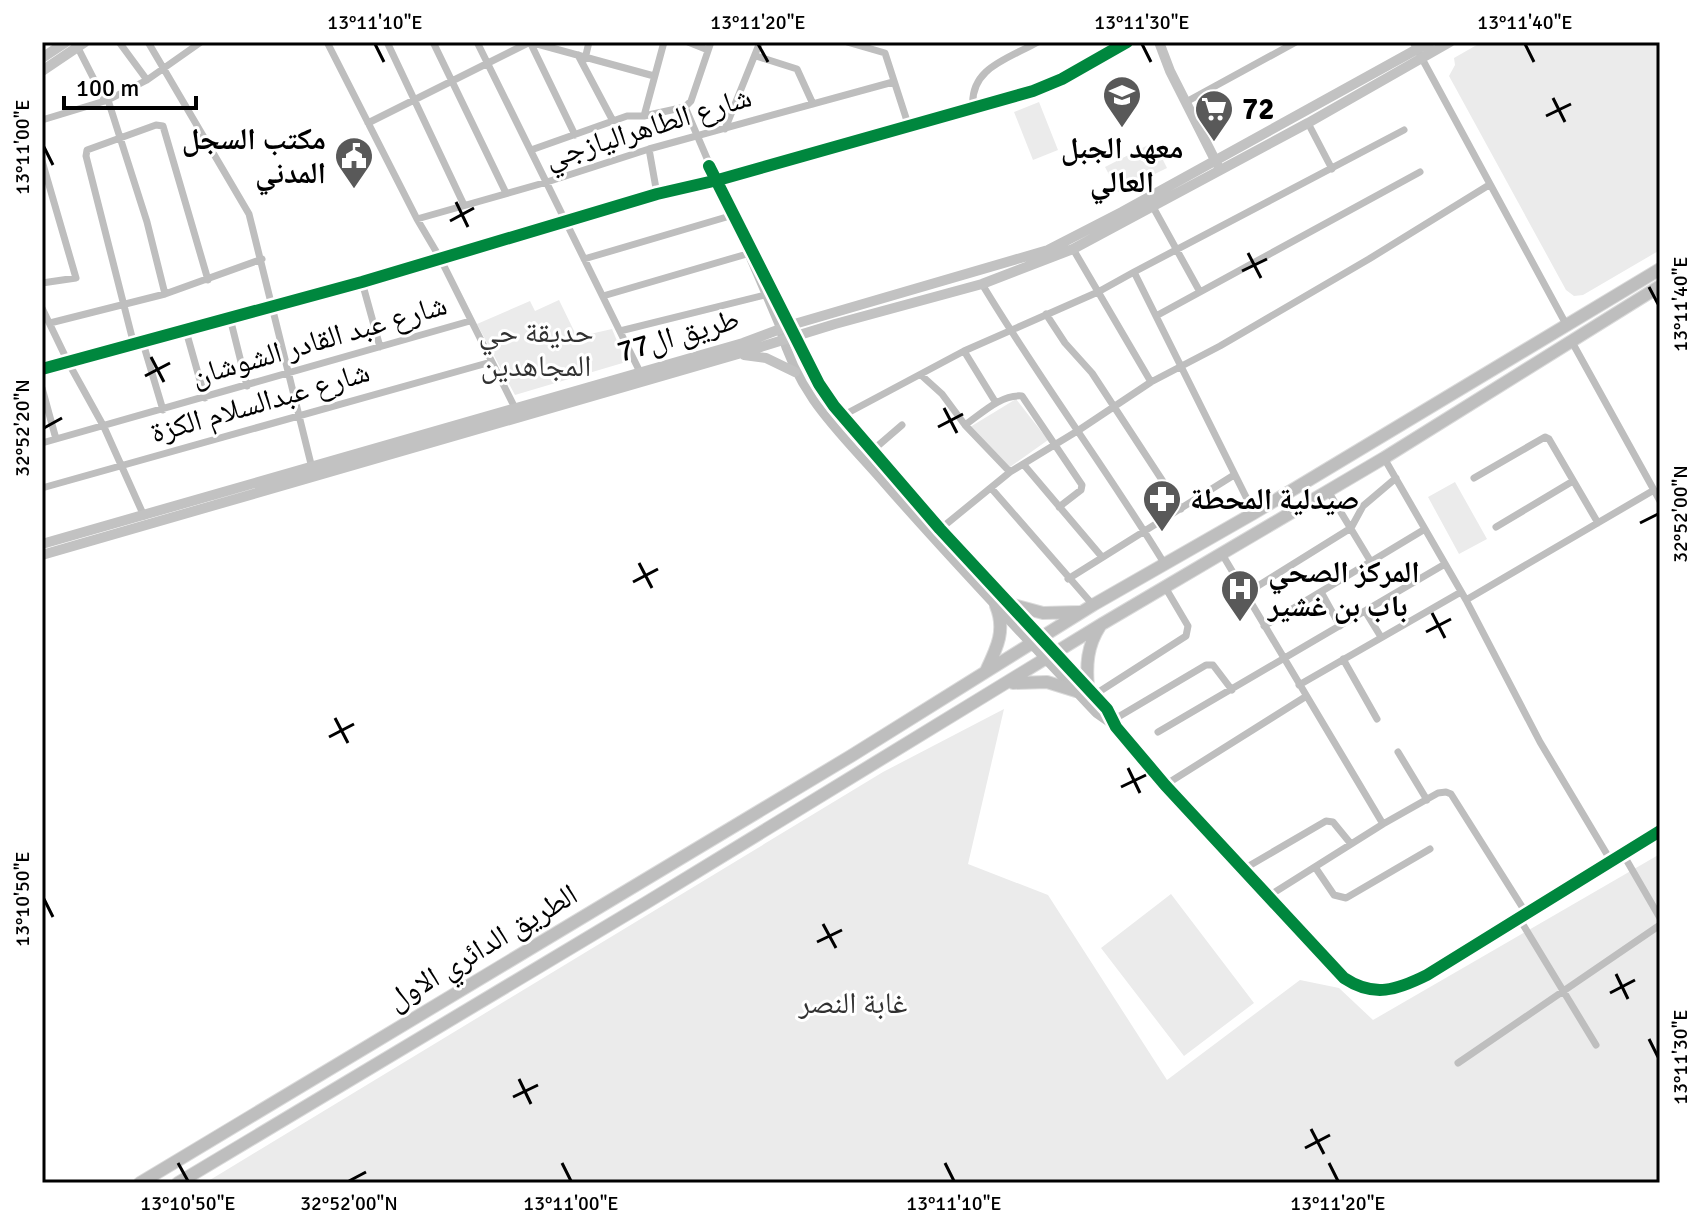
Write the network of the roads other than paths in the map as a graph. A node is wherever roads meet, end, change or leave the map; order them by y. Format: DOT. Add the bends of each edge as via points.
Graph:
graph roads {
  1 [pos="66,42"];
  2 [pos="119,42"];
  3 [pos="148,42"];
  4 [pos="201,42"];
  5 [pos="327,42"];
  6 [pos="387,42"];
  7 [pos="433,42"];
  8 [pos="477,42"];
  9 [pos="530,42"];
  10 [pos="589,42"];
  11 [pos="664,42"];
  12 [pos="688,42"];
  13 [pos="760,42"];
  14 [pos="847,42"];
  15 [pos="879,42"];
  16 [pos="1038,42"];
  17 [pos="1127,42"];
  18 [pos="1159,42"];
  19 [pos="1296,42"];
  20 [pos="1430,42"];
  21 [pos="1450,42"];
  22 [pos="81,44"];
  23 [pos="710,46"];
  24 [pos="1417,50"];
  25 [pos="875,51"];
  26 [pos="577,54"];
  27 [pos="756,56"];
  28 [pos="42,58"];
  29 [pos="585,59"];
  30 [pos="488,63"];
  31 [pos="163,69"];
  32 [pos="42,71"];
  33 [pos="654,76"];
  34 [pos="147,80"];
  35 [pos="452,81"];
  36 [pos="893,82"];
  37 [pos="107,100"];
  38 [pos="416,101"];
  39 [pos="1186,102"];
  40 [pos="813,104"];
  41 [pos="685,107"];
  42 [pos="973,108"];
  43 [pos="644,116"];
  44 [pos="42,120"];
  45 [pos="613,121"];
  46 [pos="368,123"];
  47 [pos="1308,123"];
  48 [pos="908,124"];
  49 [pos="725,129"];
  50 [pos="1404,130"];
  51 [pos="575,135"];
  52 [pos="121,137"];
  53 [pos="696,137"];
  54 [pos="649,149"];
  55 [pos="531,150"];
  56 [pos="42,161"];
  57 [pos="1218,165"];
  58 [pos="1332,169"];
  59 [pos="1420,172"];
  60 [pos="716,180"];
  61 [pos="547,182"];
  62 [pos="1489,185"];
  63 [pos="506,193"];
  64 [pos="657,194"];
  65 [pos="464,205"];
  66 [pos="1153,207"];
  67 [pos="730,216"];
  68 [pos="417,219"];
  69 [pos="566,221"];
  70 [pos="1073,249"];
  71 [pos="1177,252"];
  72 [pos="747,254"];
  73 [pos="440,258"];
  74 [pos="262,259"];
  75 [pos="584,259"];
  76 [pos="1660,269"];
  77 [pos="1134,272"];
  78 [pos="208,280"];
  79 [pos="362,282"];
  80 [pos="42,283"];
  81 [pos="982,284"];
  82 [pos="1660,286"];
  83 [pos="1098,292"];
  84 [pos="1200,292"];
  85 [pos="165,294"];
  86 [pos="765,295"];
  87 [pos="603,296"];
  88 [pos="123,304"];
  89 [pos="272,306"];
  90 [pos="42,308"];
  91 [pos="1046,314"];
  92 [pos="1156,316"];
  93 [pos="230,318"];
  94 [pos="470,321"];
  95 [pos="50,323"];
  96 [pos="1567,326"];
  97 [pos="1010,330"];
  98 [pos="186,331"];
  99 [pos="620,331"];
  100 [pos="787,332"];
  101 [pos="1572,342"];
  102 [pos="138,344"];
  103 [pos="380,347"];
  104 [pos="964,351"];
  105 [pos="738,354"];
  106 [pos="68,362"];
  107 [pos="491,362"];
  108 [pos="1181,364"];
  109 [pos="42,369"];
  110 [pos="640,372"];
  111 [pos="795,372"];
  112 [pos="289,374"];
  113 [pos="921,375"];
  114 [pos="1151,382"];
  115 [pos="247,386"];
  116 [pos="42,388"];
  117 [pos="205,398"];
  118 [pos="996,403"];
  119 [pos="1114,408"];
  120 [pos="163,410"];
  121 [pos="516,412"];
  122 [pos="299,415"];
  123 [pos="842,416"];
  124 [pos="902,425"];
  125 [pos="965,425"];
  126 [pos="104,427"];
  127 [pos="1079,430"];
  128 [pos="56,439"];
  129 [pos="42,443"];
  130 [pos="1056,445"];
  131 [pos="873,450"];
  132 [pos="1384,458"];
  133 [pos="121,465"];
  134 [pos="1024,465"];
  135 [pos="312,468"];
  136 [pos="1010,472"];
  137 [pos="1234,475"];
  138 [pos="1396,478"];
  139 [pos="1474,478"];
  140 [pos="1573,481"];
  141 [pos="42,488"];
  142 [pos="991,488"];
  143 [pos="1654,490"];
  144 [pos="1328,491"];
  145 [pos="1660,501"];
  146 [pos="206,504"];
  147 [pos="1059,507"];
  148 [pos="1181,509"];
  149 [pos="1254,513"];
  150 [pos="144,516"];
  151 [pos="1598,523"];
  152 [pos="1496,527"];
  153 [pos="1351,528"];
  154 [pos="940,529"];
  155 [pos="1425,529"];
  156 [pos="1145,532"];
  157 [pos="931,537"];
  158 [pos="42,544"];
  159 [pos="1222,554"];
  160 [pos="42,555"];
  161 [pos="1102,557"];
  162 [pos="1371,562"];
  163 [pos="1164,563"];
  164 [pos="1445,564"];
  165 [pos="1068,579"];
  166 [pos="1165,587"];
  167 [pos="1321,592"];
  168 [pos="1461,592"];
  169 [pos="1245,594"];
  170 [pos="1466,600"];
  171 [pos="1013,605"];
  172 [pos="996,606"];
  173 [pos="1088,608"];
  174 [pos="1365,611"];
  175 [pos="1102,624"];
  176 [pos="1264,626"];
  177 [pos="1340,626"];
  178 [pos="1381,637"];
  179 [pos="1037,640"];
  180 [pos="1051,656"];
  181 [pos="1283,659"];
  182 [pos="1343,659"];
  183 [pos="985,672"];
  184 [pos="1006,684"];
  185 [pos="1299,685"];
  186 [pos="1232,690"];
  187 [pos="1086,691"];
  188 [pos="1305,697"];
  189 [pos="1377,719"];
  190 [pos="1114,724"];
  191 [pos="1158,732"];
  192 [pos="1398,752"];
  193 [pos="1165,785"];
  194 [pos="1427,800"];
  195 [pos="1383,824"];
  196 [pos="1660,831"];
  197 [pos="1351,844"];
  198 [pos="1430,849"];
  199 [pos="1623,854"];
  200 [pos="1611,861"];
  201 [pos="1315,867"];
  202 [pos="1242,870"];
  203 [pos="1267,897"];
  204 [pos="1523,915"];
  205 [pos="1660,918"];
  206 [pos="1660,925"];
  207 [pos="1564,991"];
  208 [pos="1596,1045"];
  209 [pos="1458,1063"];
  210 [pos="140,1183"];
  211 [pos="178,1183"];
  1 -- 28 [label="main road"];
  2 -- 34 [label="street"];
  3 -- 31 [label="street"];
  4 -- 31 [label="street"];
  5 -- 46 [label="street"];
  6 -- 38 [label="street"];
  7 -- 35 [label="street"];
  8 -- 30 [label="street"];
  9 -- 26 [label="street"];
  9 -- 30 [label="street"];
  9 -- 51 [label="street"];
  10 -- 29 [label="street"];
  11 -- 33 [label="street"];
  12 -- 23 [label="street"];
  13 -- 27 [label="street"];
  14 -- 25 [label="street"];
  15 -- 25 [label="street"];
  16 -- 42 [label="street" via="981,74 973,88"];
  17 -- 42 [label="street" via="1046,86"];
  18 -- 39 [label="main road"];
  19 -- 39 [label="street"];
  20 -- 24 [label="main road, طريق ال77"];
  21 -- 24 [label="main road"];
  22 -- 32 [label="main road"];
  22 -- 37 [label="street"];
  23 -- 41 [label="street"];
  24 -- 47 [label="main road"];
  24 -- 57 [label="main road, طريق ال77"];
  24 -- 62 [label="street"];
  25 -- 36 [label="street" via="885,53"];
  26 -- 29 [label="street"];
  26 -- 45 [label="street"];
  27 -- 40 [label="street" via="797,69"];
  27 -- 49 [label="street"];
  29 -- 33 [label="street"];
  30 -- 35 [label="street"];
  30 -- 55 [label="street"];
  31 -- 34 [label="street"];
  31 -- 74 [label="street" via="249,214"];
  33 -- 43 [label="street"];
  34 -- 37 [label="street"];
  35 -- 38 [label="street"];
  35 -- 63 [label="street"];
  36 -- 40 [label="street, شارع الطاهراليازجي"];
  36 -- 48 [label="street"];
  37 -- 44 [label="street"];
  37 -- 52 [label="street"];
  38 -- 46 [label="street"];
  38 -- 65 [label="street"];
  39 -- 57 [label="main road"];
  40 -- 49 [label="street, شارع الطاهراليازجي"];
  41 -- 43 [label="street"];
  41 -- 53 [label="street"];
  42 -- 48 [label="street"];
  43 -- 45 [label="street"];
  45 -- 51 [label="street"];
  46 -- 68 [label="street"];
  47 -- 57 [label="main road"];
  47 -- 58 [label="street"];
  48 -- 60 [label="street"];
  49 -- 53 [label="street, شارع الطاهراليازجي"];
  50 -- 58 [label="street"];
  51 -- 55 [label="street"];
  52 -- 78 [label="street" via="163,126"];
  52 -- 85 [label="street"];
  52 -- 88 [label="street" via="87,150 86,156"];
  53 -- 54 [label="street, شارع الطاهراليازجي"];
  53 -- 60 [label="street"];
  54 -- 61 [label="street, شارع الطاهراليازجي"];
  54 -- 64 [label="street"];
  55 -- 61 [label="street"];
  56 -- 80 [label="street" via="76,278"];
  57 -- 66 [label="main road"];
  57 -- 100 [label="main road, طريق ال77" via="1048,250"];
  58 -- 71 [label="street"];
  59 -- 84 [label="street"];
  60 -- 64 [label="street"];
  60 -- 67 [label="street"];
  60 -- 100 [label="street"];
  61 -- 63 [label="street, شارع الطاهراليازجي"];
  61 -- 69 [label="street"];
  62 -- 96 [label="street"];
  62 -- 108 [label="street" via="1220,346"];
  63 -- 65 [label="street, شارع الطاهراليازجي"];
  64 -- 69 [label="street"];
  65 -- 68 [label="street, شارع الطاهراليازجي"];
  66 -- 70 [label="main road"];
  66 -- 71 [label="street"];
  67 -- 72 [label="street"];
  67 -- 75 [label="street"];
  68 -- 73 [label="street"];
  69 -- 73 [label="street"];
  69 -- 75 [label="street"];
  70 -- 81 [label="main road"];
  70 -- 83 [label="street"];
  71 -- 77 [label="street"];
  71 -- 84 [label="street"];
  72 -- 86 [label="street"];
  72 -- 87 [label="street"];
  73 -- 79 [label="street"];
  73 -- 94 [label="street"];
  74 -- 78 [label="street"];
  74 -- 89 [label="street"];
  75 -- 87 [label="street"];
  76 -- 96 [label="highway, الطريق الدائري الاول"];
  77 -- 83 [label="street"];
  77 -- 92 [label="street"];
  78 -- 85 [label="street"];
  79 -- 89 [label="street"];
  79 -- 103 [label="street"];
  81 -- 97 [label="street"];
  81 -- 100 [label="main road"];
  82 -- 101 [label="highway, الطريق الدائري الاول"];
  83 -- 91 [label="street"];
  83 -- 114 [label="street"];
  84 -- 92 [label="street"];
  85 -- 88 [label="street"];
  86 -- 99 [label="street"];
  86 -- 100 [label="street"];
  87 -- 99 [label="street"];
  88 -- 95 [label="street"];
  88 -- 102 [label="street"];
  89 -- 93 [label="street"];
  89 -- 112 [label="street"];
  90 -- 95 [label="street"];
  91 -- 97 [label="street"];
  91 -- 119 [label="street"];
  92 -- 108 [label="street"];
  93 -- 98 [label="street"];
  93 -- 115 [label="street"];
  94 -- 103 [label="street, شارع عبد القادر الشوشان"];
  94 -- 107 [label="street"];
  95 -- 106 [label="street"];
  96 -- 149 [label="highway, الطريق الدائري الاول"];
  97 -- 104 [label="street"];
  97 -- 127 [label="street"];
  98 -- 102 [label="street"];
  98 -- 117 [label="street"];
  99 -- 110 [label="street"];
  100 -- 105 [label="main road"];
  100 -- 110 [label="main road, طريق ال77"];
  100 -- 111 [label="street"];
  100 -- 123 [label="street"];
  101 -- 132 [label="highway, الطريق الدائري الاول"];
  101 -- 143 [label="street"];
  102 -- 106 [label="street"];
  102 -- 120 [label="street"];
  103 -- 112 [label="street, شارع عبد القادر الشوشان"];
  104 -- 113 [label="street"];
  104 -- 118 [label="street"];
  105 -- 111 [label="main road" via="766,358"];
  105 -- 121 [label="main road"];
  106 -- 109 [label="street"];
  106 -- 126 [label="street"];
  107 -- 121 [label="street"];
  107 -- 122 [label="street, شارع عبدالسلام الكزة"];
  108 -- 114 [label="street"];
  108 -- 137 [label="street"];
  110 -- 121 [label="main road, طريق ال77"];
  111 -- 157 [label="street" via="828,421"];
  112 -- 115 [label="street, شارع عبد القادر الشوشان"];
  112 -- 122 [label="street"];
  113 -- 123 [label="street"];
  113 -- 125 [label="street"];
  114 -- 119 [label="street"];
  115 -- 117 [label="street, شارع عبد القادر الشوشان"];
  116 -- 128 [label="street"];
  117 -- 120 [label="street, شارع عبد القادر الشوشان"];
  118 -- 125 [label="street"];
  118 -- 130 [label="street" via="1022,396"];
  119 -- 127 [label="street"];
  119 -- 148 [label="street"];
  120 -- 126 [label="street, شارع عبد القادر الشوشان"];
  121 -- 135 [label="main road, طريق ال77"];
  121 -- 146 [label="main road, طريق ال77"];
  122 -- 133 [label="street, شارع عبدالسلام الكزة"];
  122 -- 135 [label="street"];
  123 -- 131 [label="street"];
  124 -- 131 [label="street"];
  125 -- 136 [label="street"];
  126 -- 128 [label="street, شارع عبد القادر الشوشان"];
  126 -- 133 [label="street"];
  127 -- 130 [label="street"];
  127 -- 156 [label="street"];
  128 -- 129 [label="street, شارع عبد القادر الشوشان"];
  130 -- 134 [label="street"];
  130 -- 147 [label="street" via="1083,488"];
  131 -- 154 [label="street"];
  132 -- 138 [label="street"];
  132 -- 144 [label="highway, الطريق الدائري الاول"];
  133 -- 141 [label="street, شارع عبدالسلام الكزة"];
  133 -- 150 [label="street"];
  134 -- 136 [label="street"];
  134 -- 147 [label="street"];
  135 -- 146 [label="main road, طريق ال77"];
  136 -- 142 [label="street"];
  137 -- 148 [label="street"];
  137 -- 149 [label="street"];
  138 -- 153 [label="street" via="1363,506"];
  138 -- 155 [label="street"];
  139 -- 140 [label="street" via="1545,437"];
  140 -- 151 [label="street"];
  140 -- 152 [label="street"];
  142 -- 154 [label="street"];
  142 -- 165 [label="street"];
  143 -- 145 [label="street"];
  143 -- 151 [label="street"];
  144 -- 153 [label="street"];
  144 -- 159 [label="highway, الطريق الدائري الاول"];
  146 -- 150 [label="main road, طريق ال77"];
  146 -- 160 [label="main road, طريق ال77"];
  147 -- 161 [label="street"];
  148 -- 156 [label="street"];
  149 -- 163 [label="highway, الطريق الدائري الاول"];
  150 -- 158 [label="main road, طريق ال77"];
  151 -- 170 [label="street"];
  153 -- 162 [label="street"];
  153 -- 169 [label="street"];
  154 -- 157 [label="street"];
  154 -- 171 [label="street"];
  155 -- 162 [label="street"];
  155 -- 164 [label="street"];
  156 -- 161 [label="street"];
  156 -- 163 [label="street"];
  157 -- 172 [label="street"];
  159 -- 166 [label="highway, الطريق الدائري الاول"];
  159 -- 169 [label="street"];
  161 -- 165 [label="street"];
  162 -- 167 [label="street"];
  163 -- 173 [label="highway, الطريق الدائري الاول"];
  164 -- 168 [label="street"];
  164 -- 174 [label="street"];
  165 -- 173 [label="street"];
  166 -- 175 [label="highway, الطريق الدائري الاول"];
  166 -- 187 [label="street" via="1188,626 1186,636"];
  167 -- 176 [label="street"];
  167 -- 177 [label="street"];
  168 -- 170 [label="street"];
  168 -- 178 [label="street"];
  169 -- 176 [label="street"];
  170 -- 200 [label="street" via="1540,742"];
  171 -- 173 [label="highway" via="1043,613"];
  171 -- 179 [label="street"];
  172 -- 179 [label="street"];
  172 -- 183 [label="highway" via="1001,636"];
  173 -- 179 [label="highway, الطريق الدائري الاول"];
  174 -- 177 [label="street"];
  174 -- 178 [label="street"];
  175 -- 180 [label="highway, الطريق الدائري الاول"];
  175 -- 187 [label="highway" via="1090,647"];
  176 -- 181 [label="street"];
  177 -- 181 [label="street"];
  178 -- 182 [label="street"];
  179 -- 180 [label="street"];
  179 -- 183 [label="highway, الطريق الدائري الاول"];
  180 -- 184 [label="highway, الطريق الدائري الاول"];
  180 -- 187 [label="street"];
  181 -- 185 [label="street"];
  181 -- 186 [label="street"];
  182 -- 185 [label="street"];
  182 -- 189 [label="street"];
  183 -- 210 [label="highway, الطريق الدائري الاول"];
  184 -- 187 [label="highway" via="1047,682"];
  184 -- 211 [label="highway, الطريق الدائري الاول"];
  185 -- 188 [label="street"];
  186 -- 190 [label="street" via="1213,665 1206,665"];
  186 -- 191 [label="street"];
  187 -- 190 [label="street" via="1107,709"];
  187 -- 190 [label="street" via="1100,718"];
  188 -- 193 [label="street"];
  188 -- 195 [label="street"];
  190 -- 193 [label="street"];
  192 -- 194 [label="street"];
  193 -- 202 [label="street"];
  194 -- 195 [label="street"];
  194 -- 204 [label="street" via="1438,793 1451,794"];
  195 -- 197 [label="street"];
  196 -- 199 [label="street"];
  197 -- 201 [label="street"];
  197 -- 202 [label="street" via="1333,822 1326,821"];
  198 -- 201 [label="street" via="1346,898 1334,895"];
  199 -- 200 [label="street"];
  199 -- 205 [label="street"];
  200 -- 204 [label="street"];
  201 -- 203 [label="street"];
  202 -- 203 [label="street"];
  203 -- 204 [label="street" via="1344,978 1367,990 1400,988"];
  204 -- 207 [label="street"];
  206 -- 207 [label="street"];
  207 -- 208 [label="street"];
  207 -- 209 [label="street"];
}
